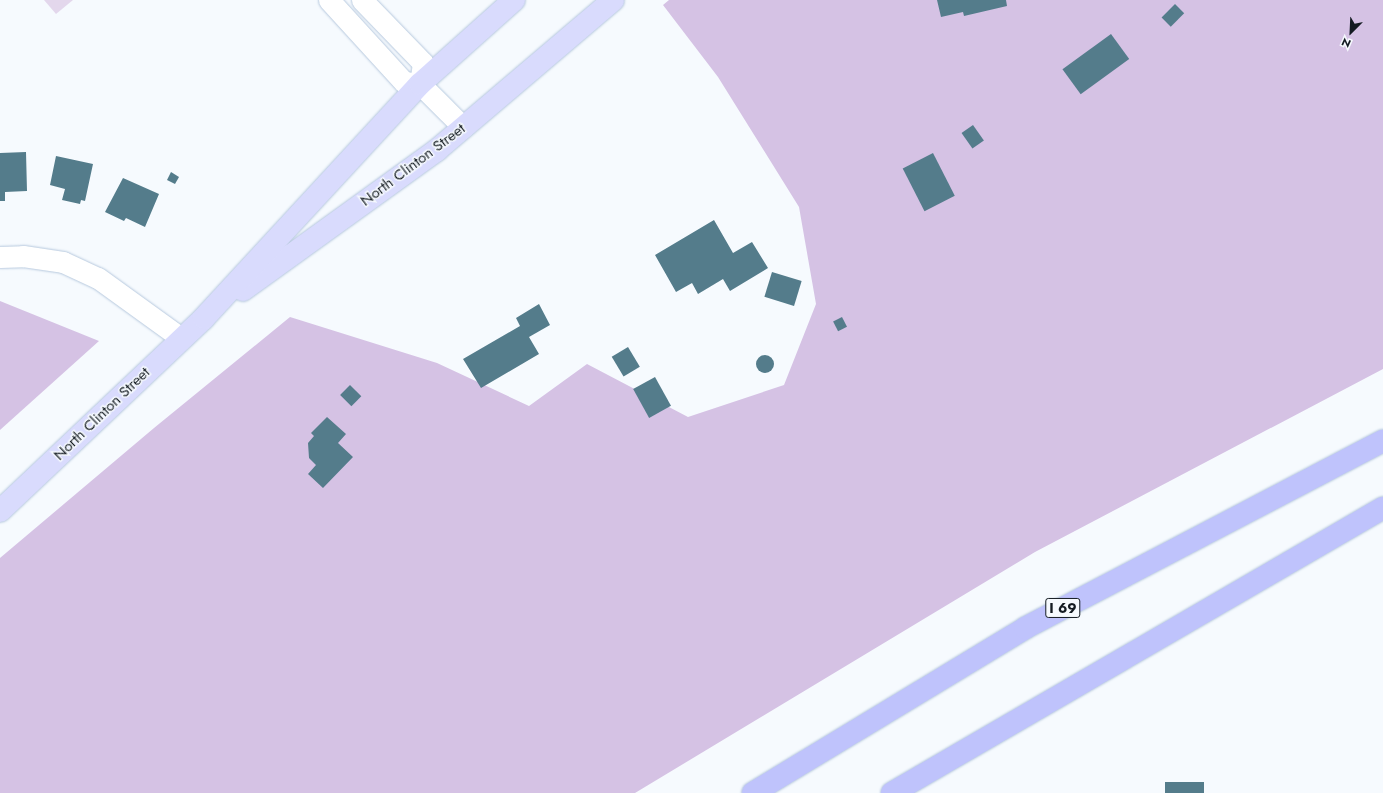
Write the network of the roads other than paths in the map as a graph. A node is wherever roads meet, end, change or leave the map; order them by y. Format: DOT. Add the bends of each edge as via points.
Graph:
graph roads {
  1 [pos="329,0"];
  2 [pos="362,0"];
  3 [pos="514,0"];
  4 [pos="613,0"];
  5 [pos="420,84"];
  6 [pos="463,127"];
  7 [pos="0,257"];
  8 [pos="204,318"];
  9 [pos="181,338"];
  10 [pos="1383,441"];
  11 [pos="1383,508"];
  12 [pos="0,511"];
  13 [pos="753,793"];
  14 [pos="892,793"];
  1 -- 5 [label="street" via="404,82"];
  2 -- 5 [label="street" via="423,63"];
  3 -- 5 [label="main road, North Clinton Street"];
  4 -- 6 [label="main road, North Clinton Street"];
  5 -- 6 [label="street"];
  5 -- 8 [label="main road, North Clinton Street"];
  6 -- 8 [label="main road, North Clinton Street" via="437,150"];
  7 -- 9 [label="street" via="23,256 63,262 77,268 98,278"];
  8 -- 9 [label="main road, North Clinton Street"];
  9 -- 12 [label="main road, North Clinton Street"];
  10 -- 13 [label="highway, I 69" via="1025,628"];
  11 -- 14 [label="highway"];
}
